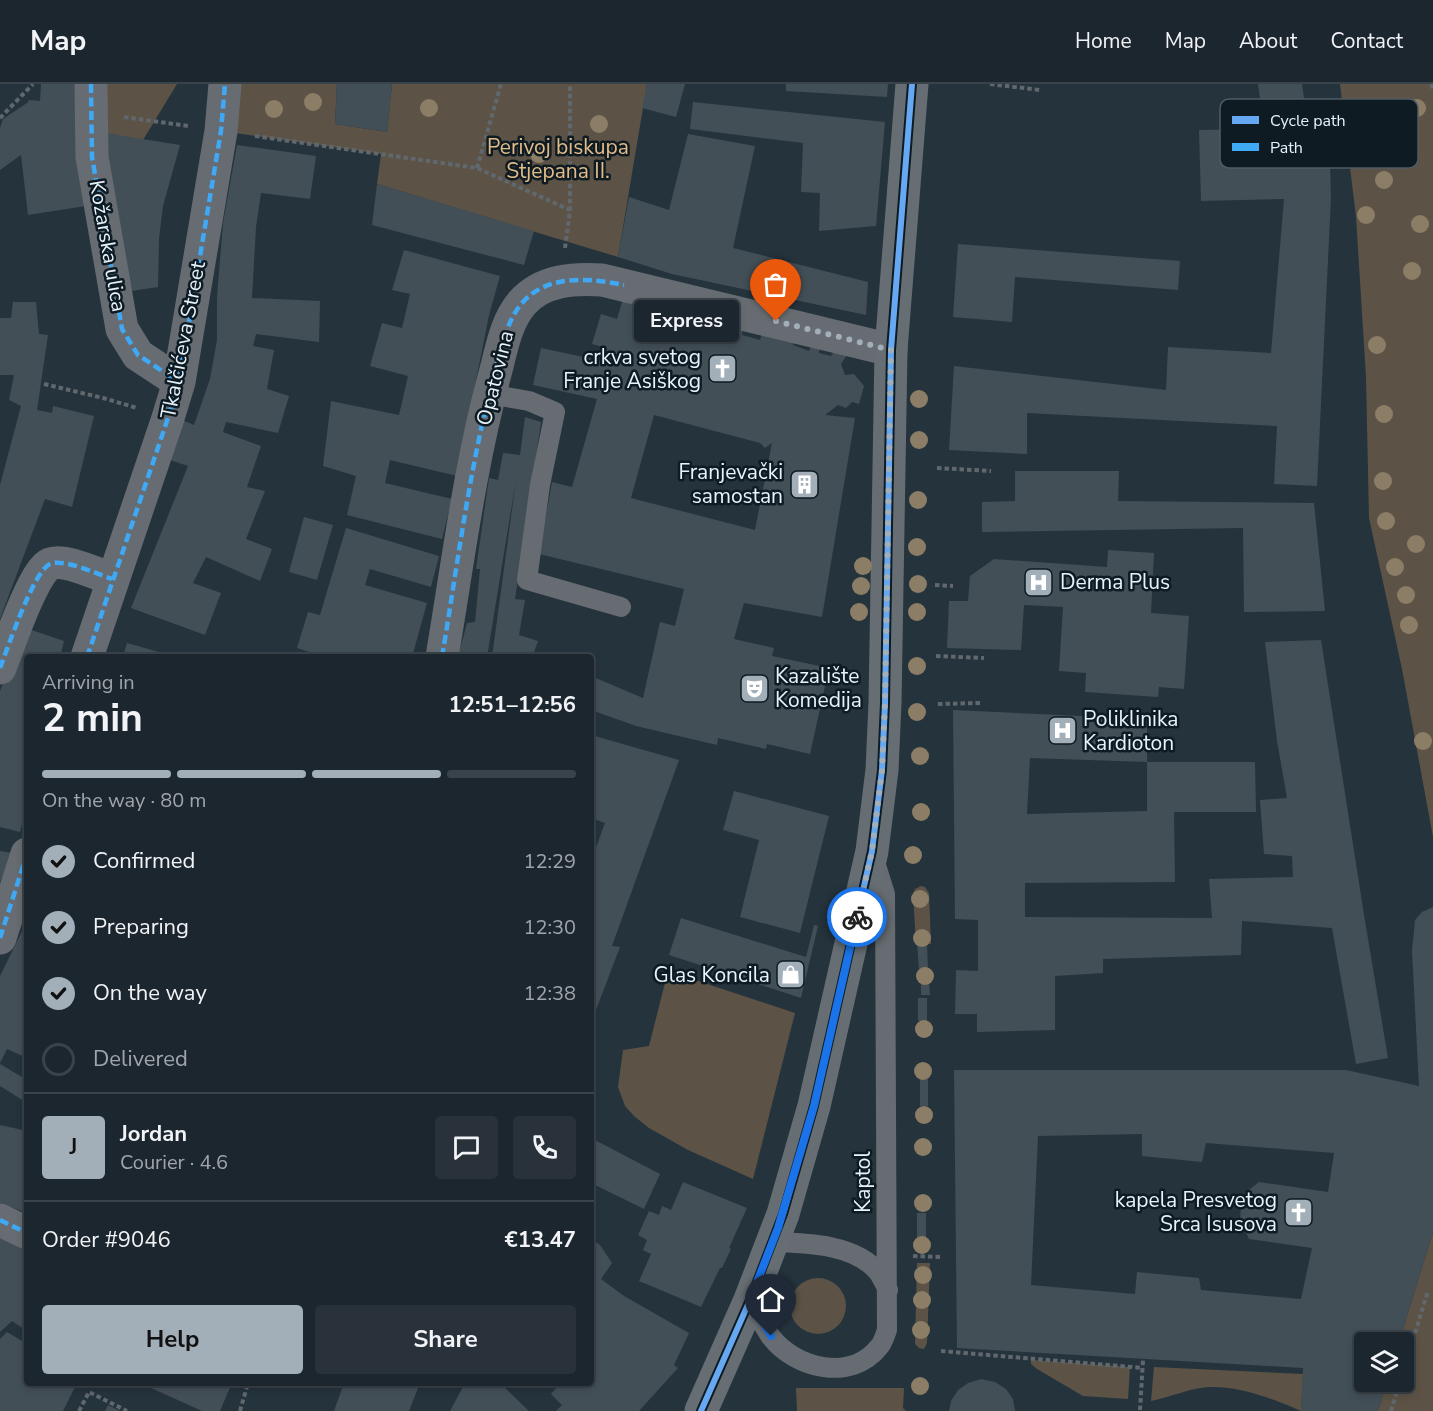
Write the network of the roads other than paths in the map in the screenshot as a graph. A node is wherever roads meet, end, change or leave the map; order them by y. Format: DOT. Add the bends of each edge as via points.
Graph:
graph roads {
  1 [pos="225,84"];
  2 [pos="912,84"];
  3 [pos="91,98"];
  4 [pos="891,350"];
  5 [pos="179,382"];
  6 [pos="489,394"];
  7 [pos="112,579"];
  8 [pos="621,607"];
  9 [pos="88,654"];
  10 [pos="443,654"];
  11 [pos="0,668"];
  12 [pos="872,851"];
  13 [pos="24,864"];
  14 [pos="0,938"];
  15 [pos="0,1220"];
  16 [pos="24,1232"];
  17 [pos="773,1242"];
  18 [pos="888,1290"];
  19 [pos="750,1300"];
  20 [pos="701,1411"];
  1 -- 5 [label="street, Tkalčićeva Street" via="221,130"];
  2 -- 4 [label="street"];
  3 -- 5 [label="street, Kožarska ulica" via="92,157 122,329 138,355"];
  4 -- 6 [label="street, Opatovina" via="602,280 578,279 560,281 523,302 509,322"];
  4 -- 12 [label="street" via="885,702"];
  5 -- 7 [label="street, Tkalčićeva Street"];
  6 -- 8 [label="lane" via="529,401 555,412 527,580"];
  6 -- 10 [label="street, Opatovina"];
  7 -- 9 [label="street, Tkalčićeva Street"];
  7 -- 11 [label="street" via="60,563 41,570"];
  12 -- 17 [label="street" via="814,1106"];
  12 -- 18 [label="lane, Kaptol" via="885,894"];
  13 -- 14 [label="street"];
  15 -- 16 [label="street"];
  17 -- 18 [label="lane" via="811,1242 846,1251 871,1265"];
  17 -- 19 [label="street"];
  18 -- 19 [label="lane, Kaptol" via="887,1330 880,1346 860,1363 837,1369 813,1365 790,1355 771,1336"];
  19 -- 20 [label="street"];
}
